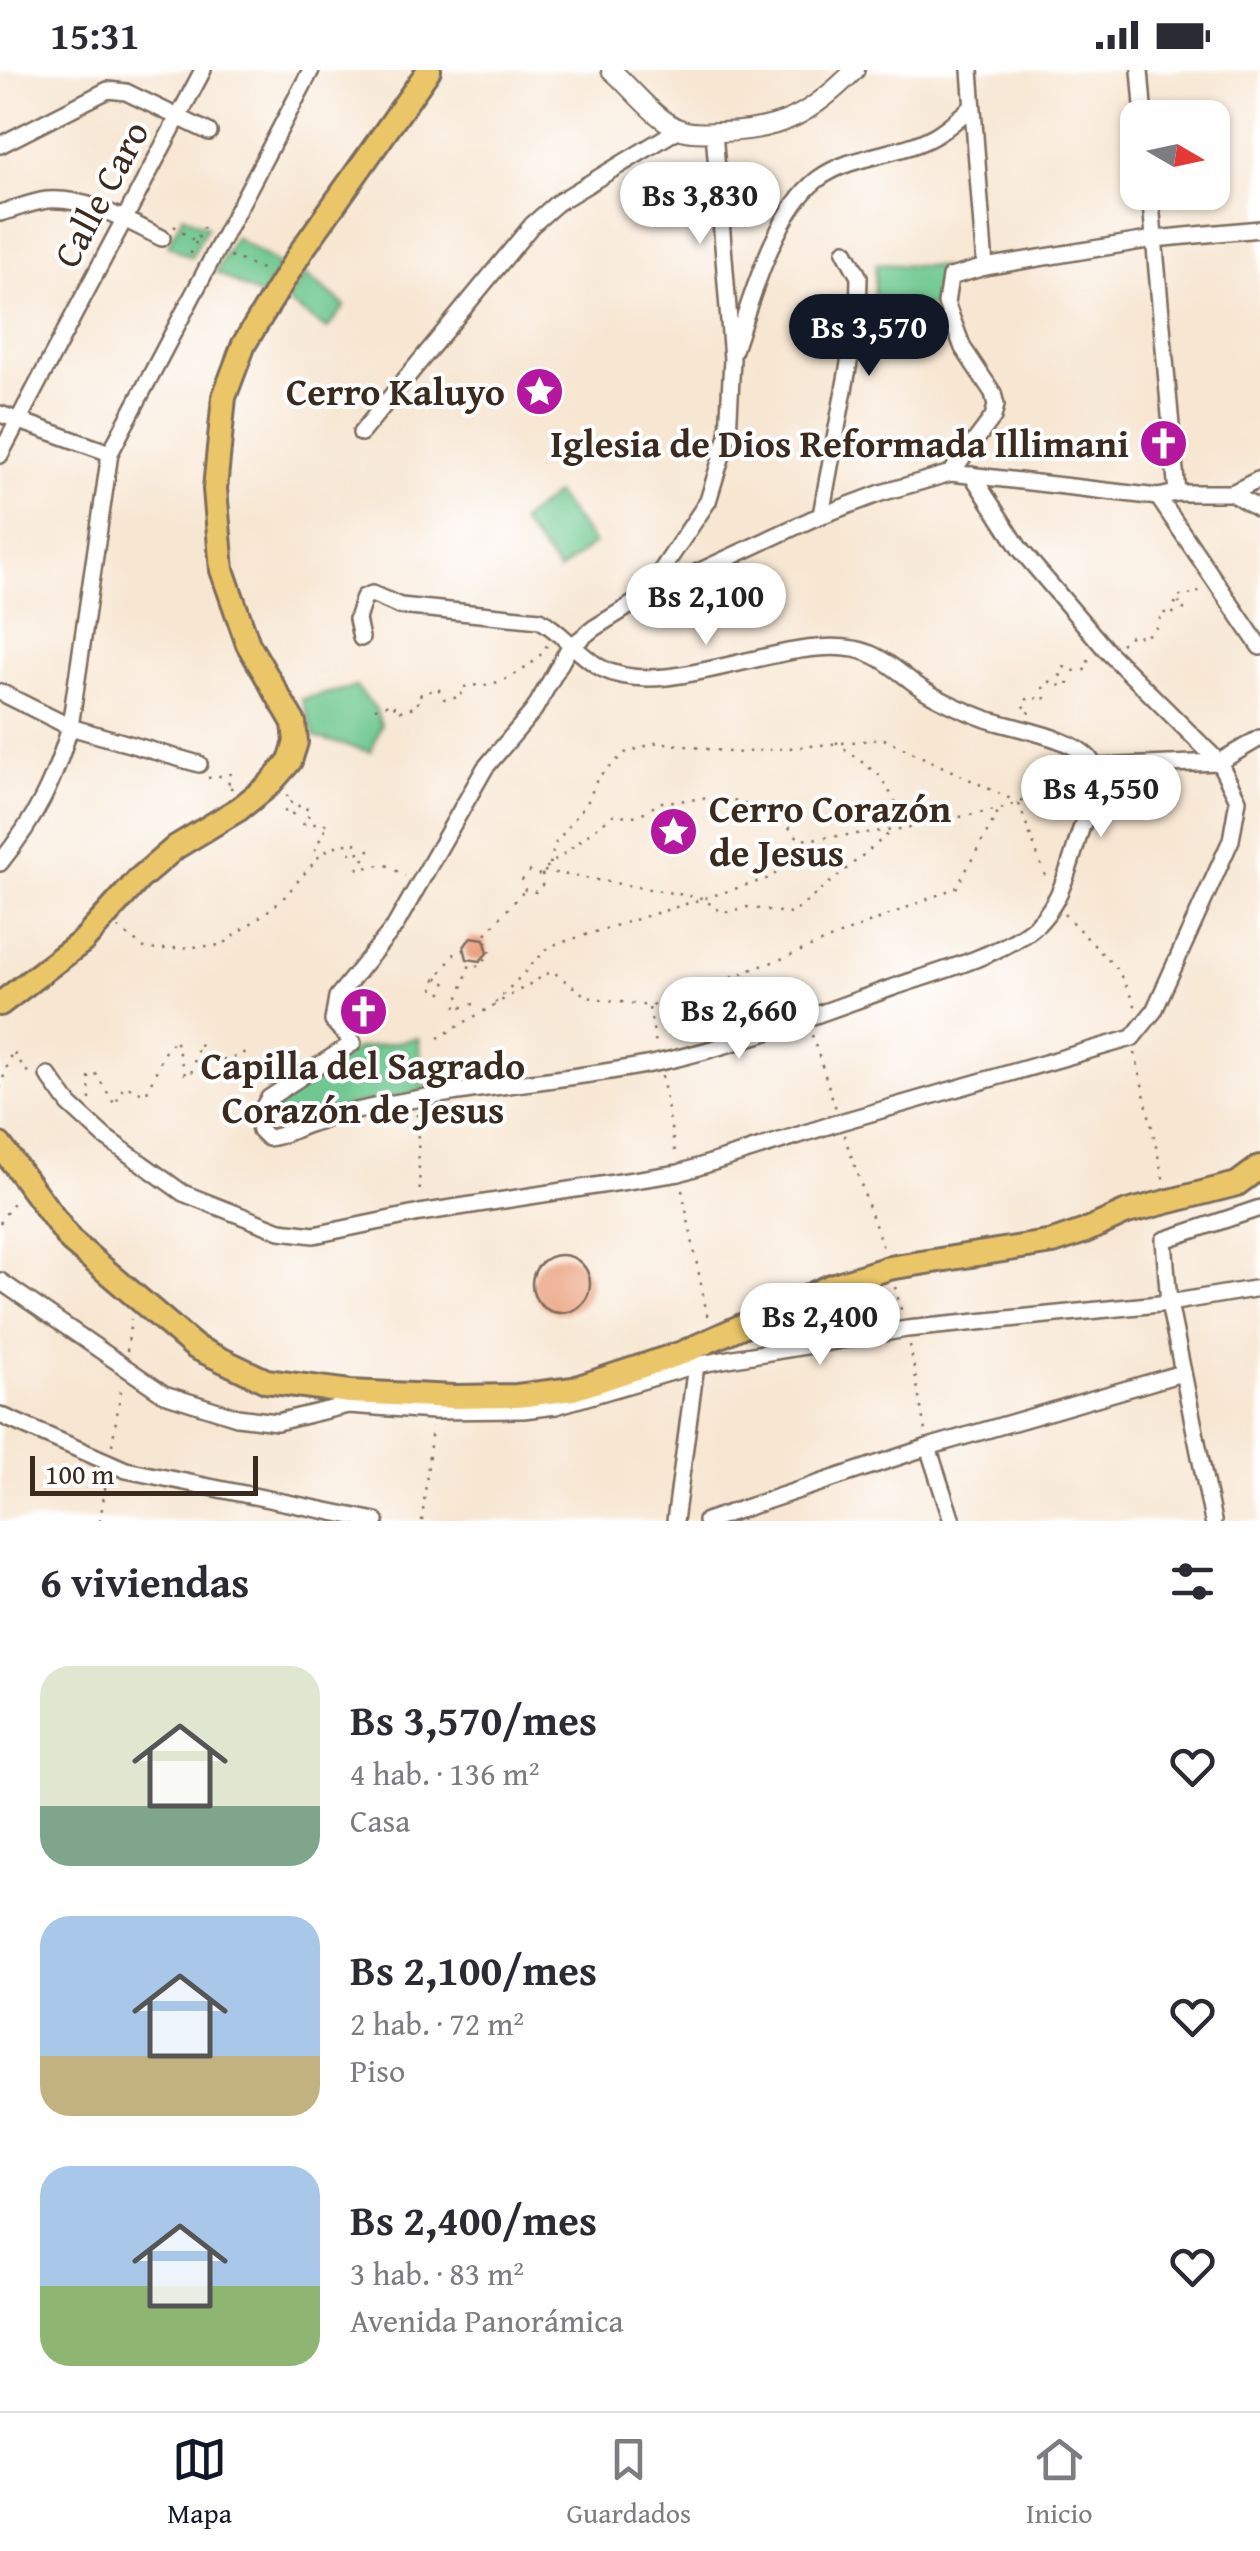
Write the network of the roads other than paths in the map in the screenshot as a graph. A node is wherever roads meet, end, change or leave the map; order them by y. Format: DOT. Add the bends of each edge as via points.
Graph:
graph roads {
  1 [pos="202,70"];
  2 [pos="311,70"];
  3 [pos="430,70"];
  4 [pos="612,70"];
  5 [pos="855,70"];
  6 [pos="970,70"];
  7 [pos="1140,70"];
  8 [pos="1142,100"];
  9 [pos="970,108"];
  10 [pos="178,118"];
  11 [pos="679,130"];
  12 [pos="209,132"];
  13 [pos="714,132"];
  14 [pos="0,145"];
  15 [pos="1152,210"];
  16 [pos="0,213"];
  17 [pos="124,219"];
  18 [pos="1260,229"];
  19 [pos="162,238"];
  20 [pos="1154,239"];
  21 [pos="845,251"];
  22 [pos="984,268"];
  23 [pos="732,359"];
  24 [pos="0,414"];
  25 [pos="18,420"];
  26 [pos="360,434"];
  27 [pos="110,453"];
  28 [pos="0,455"];
  29 [pos="952,473"];
  30 [pos="972,475"];
  31 [pos="1260,479"];
  32 [pos="1177,493"];
  33 [pos="1232,493"];
  34 [pos="1158,497"];
  35 [pos="1260,510"];
  36 [pos="822,516"];
  37 [pos="644,597"];
  38 [pos="361,638"];
  39 [pos="574,644"];
  40 [pos="1260,647"];
  41 [pos="0,692"];
  42 [pos="70,727"];
  43 [pos="1260,738"];
  44 [pos="1219,762"];
  45 [pos="1095,767"];
  46 [pos="203,771"];
  47 [pos="0,864"];
  48 [pos="0,1004"];
  49 [pos="49,1077"];
  50 [pos="0,1146"];
  51 [pos="1260,1167"];
  52 [pos="1260,1208"];
  53 [pos="0,1281"];
  54 [pos="1260,1288"];
  55 [pos="1169,1302"];
  56 [pos="696,1365"];
  57 [pos="1182,1373"];
  58 [pos="574,1395"];
  59 [pos="349,1398"];
  60 [pos="0,1415"];
  61 [pos="928,1447"];
  62 [pos="376,1521"];
  63 [pos="675,1521"];
  64 [pos="706,1521"];
  65 [pos="952,1521"];
  66 [pos="1214,1521"];
  1 -- 10 [label="street, Calle Caro"];
  2 -- 27 [label="street"];
  3 -- 48 [label="main road" via="302,250 244,344 224,398 215,488 222,570 248,644 294,722 290,761 257,784 239,809 176,847 83,941"];
  4 -- 11 [label="street"];
  5 -- 13 [label="street" via="806,114 778,126"];
  6 -- 9 [label="street"];
  7 -- 8 [label="street"];
  9 -- 22 [label="street"];
  9 -- 23 [label="street" via="932,137 820,178 798,198"];
  10 -- 12 [label="street"];
  10 -- 14 [label="street" via="108,90"];
  10 -- 17 [label="street, Calle Caro"];
  11 -- 13 [label="street"];
  11 -- 26 [label="street" via="557,202 532,225"];
  13 -- 23 [label="street"];
  15 -- 20 [label="street"];
  16 -- 17 [label="street" via="66,200"];
  17 -- 19 [label="street"];
  17 -- 25 [label="street, Calle Caro"];
  18 -- 20 [label="street"];
  20 -- 22 [label="street"];
  20 -- 32 [label="street"];
  21 -- 36 [label="street" via="858,278 858,314"];
  22 -- 29 [label="street" via="950,276 946,303 996,405"];
  23 -- 37 [label="street" via="728,435 708,501"];
  24 -- 25 [label="street"];
  25 -- 27 [label="street"];
  25 -- 28 [label="street, Calle Caro"];
  27 -- 42 [label="street"];
  29 -- 30 [label="street"];
  29 -- 36 [label="street"];
  30 -- 34 [label="street"];
  30 -- 44 [label="street" via="1020,549 1107,651"];
  31 -- 33 [label="street"];
  32 -- 33 [label="street"];
  32 -- 34 [label="street"];
  33 -- 35 [label="street"];
  34 -- 40 [label="street"];
  36 -- 37 [label="street"];
  37 -- 39 [label="street"];
  38 -- 39 [label="street" via="358,619 364,597 372,594 400,606 540,620"];
  39 -- 45 [label="street" via="604,669 641,677 829,646 858,650 886,660 923,690 1072,747"];
  39 -- 45 [label="street" via="534,710 484,768 395,926 337,997 332,1021 354,1044 269,1098 257,1116 268,1138 417,1100 660,1062 806,1018 1011,942 1056,905 1095,788"];
  41 -- 42 [label="street"];
  42 -- 46 [label="street"];
  42 -- 47 [label="street" via="30,825"];
  43 -- 44 [label="street"];
  44 -- 45 [label="street"];
  44 -- 49 [label="street" via="1238,800 1231,840 1154,1012 1132,1038 679,1173 314,1235 280,1231 184,1193 104,1136"];
  50 -- 59 [label="main road" via="72,1241 195,1347 266,1381"];
  51 -- 58 [label="main road" via="1237,1184 1127,1212 1053,1242 890,1268 832,1286"];
  52 -- 55 [label="street" via="1164,1240"];
  53 -- 59 [label="street" via="164,1394 236,1417 277,1422"];
  54 -- 55 [label="street"];
  55 -- 56 [label="street" via="907,1330"];
  55 -- 57 [label="street"];
  56 -- 58 [label="street"];
  56 -- 63 [label="street"];
  57 -- 61 [label="street"];
  57 -- 66 [label="street"];
  58 -- 59 [label="main road"];
  58 -- 59 [label="street" via="523,1410 433,1411"];
  60 -- 62 [label="street" via="126,1470"];
  61 -- 64 [label="street"];
  61 -- 65 [label="street"];
}
